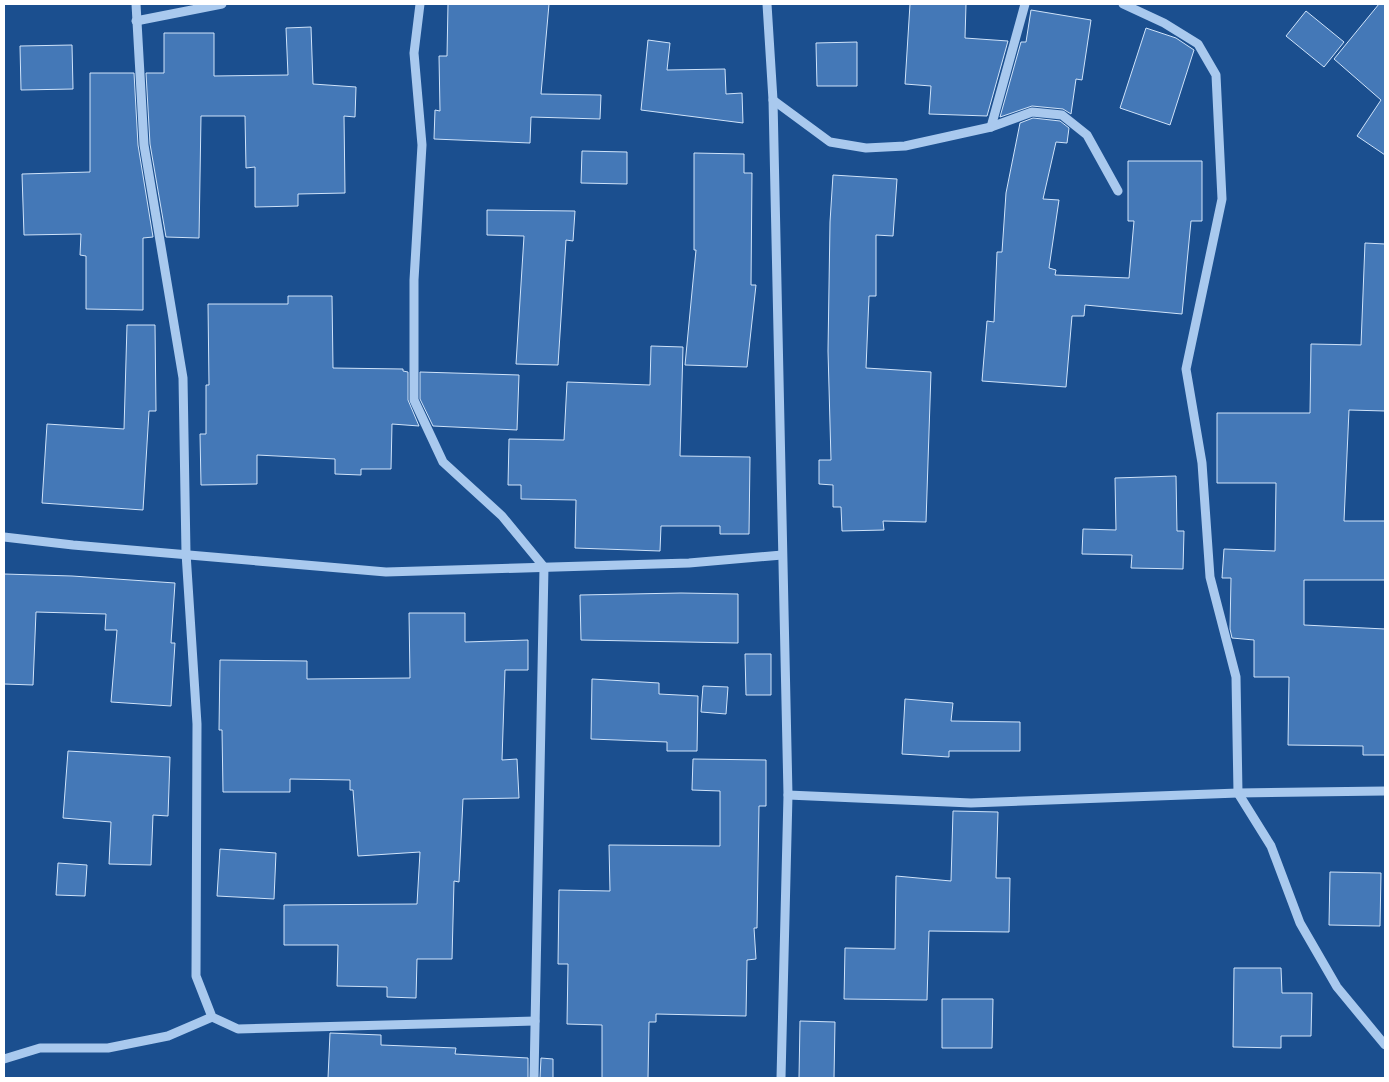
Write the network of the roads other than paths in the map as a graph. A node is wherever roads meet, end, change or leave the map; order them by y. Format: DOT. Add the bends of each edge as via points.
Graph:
graph roads {
  1 [pos="136,4"];
  2 [pos="222,4"];
  3 [pos="420,4"];
  4 [pos="767,4"];
  5 [pos="1025,4"];
  6 [pos="1123,4"];
  7 [pos="136,21"];
  8 [pos="772,100"];
  9 [pos="991,127"];
  10 [pos="1118,191"];
  11 [pos="4,537"];
  12 [pos="186,553"];
  13 [pos="782,555"];
  14 [pos="544,567"];
  15 [pos="1385,791"];
  16 [pos="1238,793"];
  17 [pos="788,794"];
  18 [pos="212,1017"];
  19 [pos="535,1021"];
  20 [pos="1385,1045"];
  21 [pos="4,1059"];
  22 [pos="534,1078"];
  23 [pos="781,1078"];
  1 -- 7 [label="street"];
  2 -- 7 [label="street"];
  3 -- 14 [label="street" via="414,53 422,145 414,280 414,400 443,462 502,516"];
  4 -- 8 [label="street"];
  5 -- 9 [label="street"];
  6 -- 16 [label="street" via="1164,23 1198,44 1216,75 1222,199 1186,369 1202,463 1210,577 1236,677"];
  7 -- 12 [label="street" via="144,145 183,378"];
  8 -- 9 [label="street" via="830,142 866,148 905,146"];
  8 -- 13 [label="street"];
  9 -- 10 [label="street" via="1032,112 1062,115 1087,136"];
  11 -- 12 [label="street" via="73,546"];
  12 -- 14 [label="street" via="386,572"];
  12 -- 18 [label="street" via="197,724 196,976"];
  13 -- 14 [label="street" via="689,563"];
  13 -- 17 [label="street"];
  14 -- 19 [label="street"];
  15 -- 16 [label="street"];
  16 -- 17 [label="street" via="971,803"];
  16 -- 20 [label="street" via="1271,846 1300,923 1332,979"];
  17 -- 23 [label="street"];
  18 -- 19 [label="street" via="238,1029"];
  18 -- 21 [label="street" via="159,1038 108,1048 40,1048"];
  19 -- 22 [label="street"];
}
